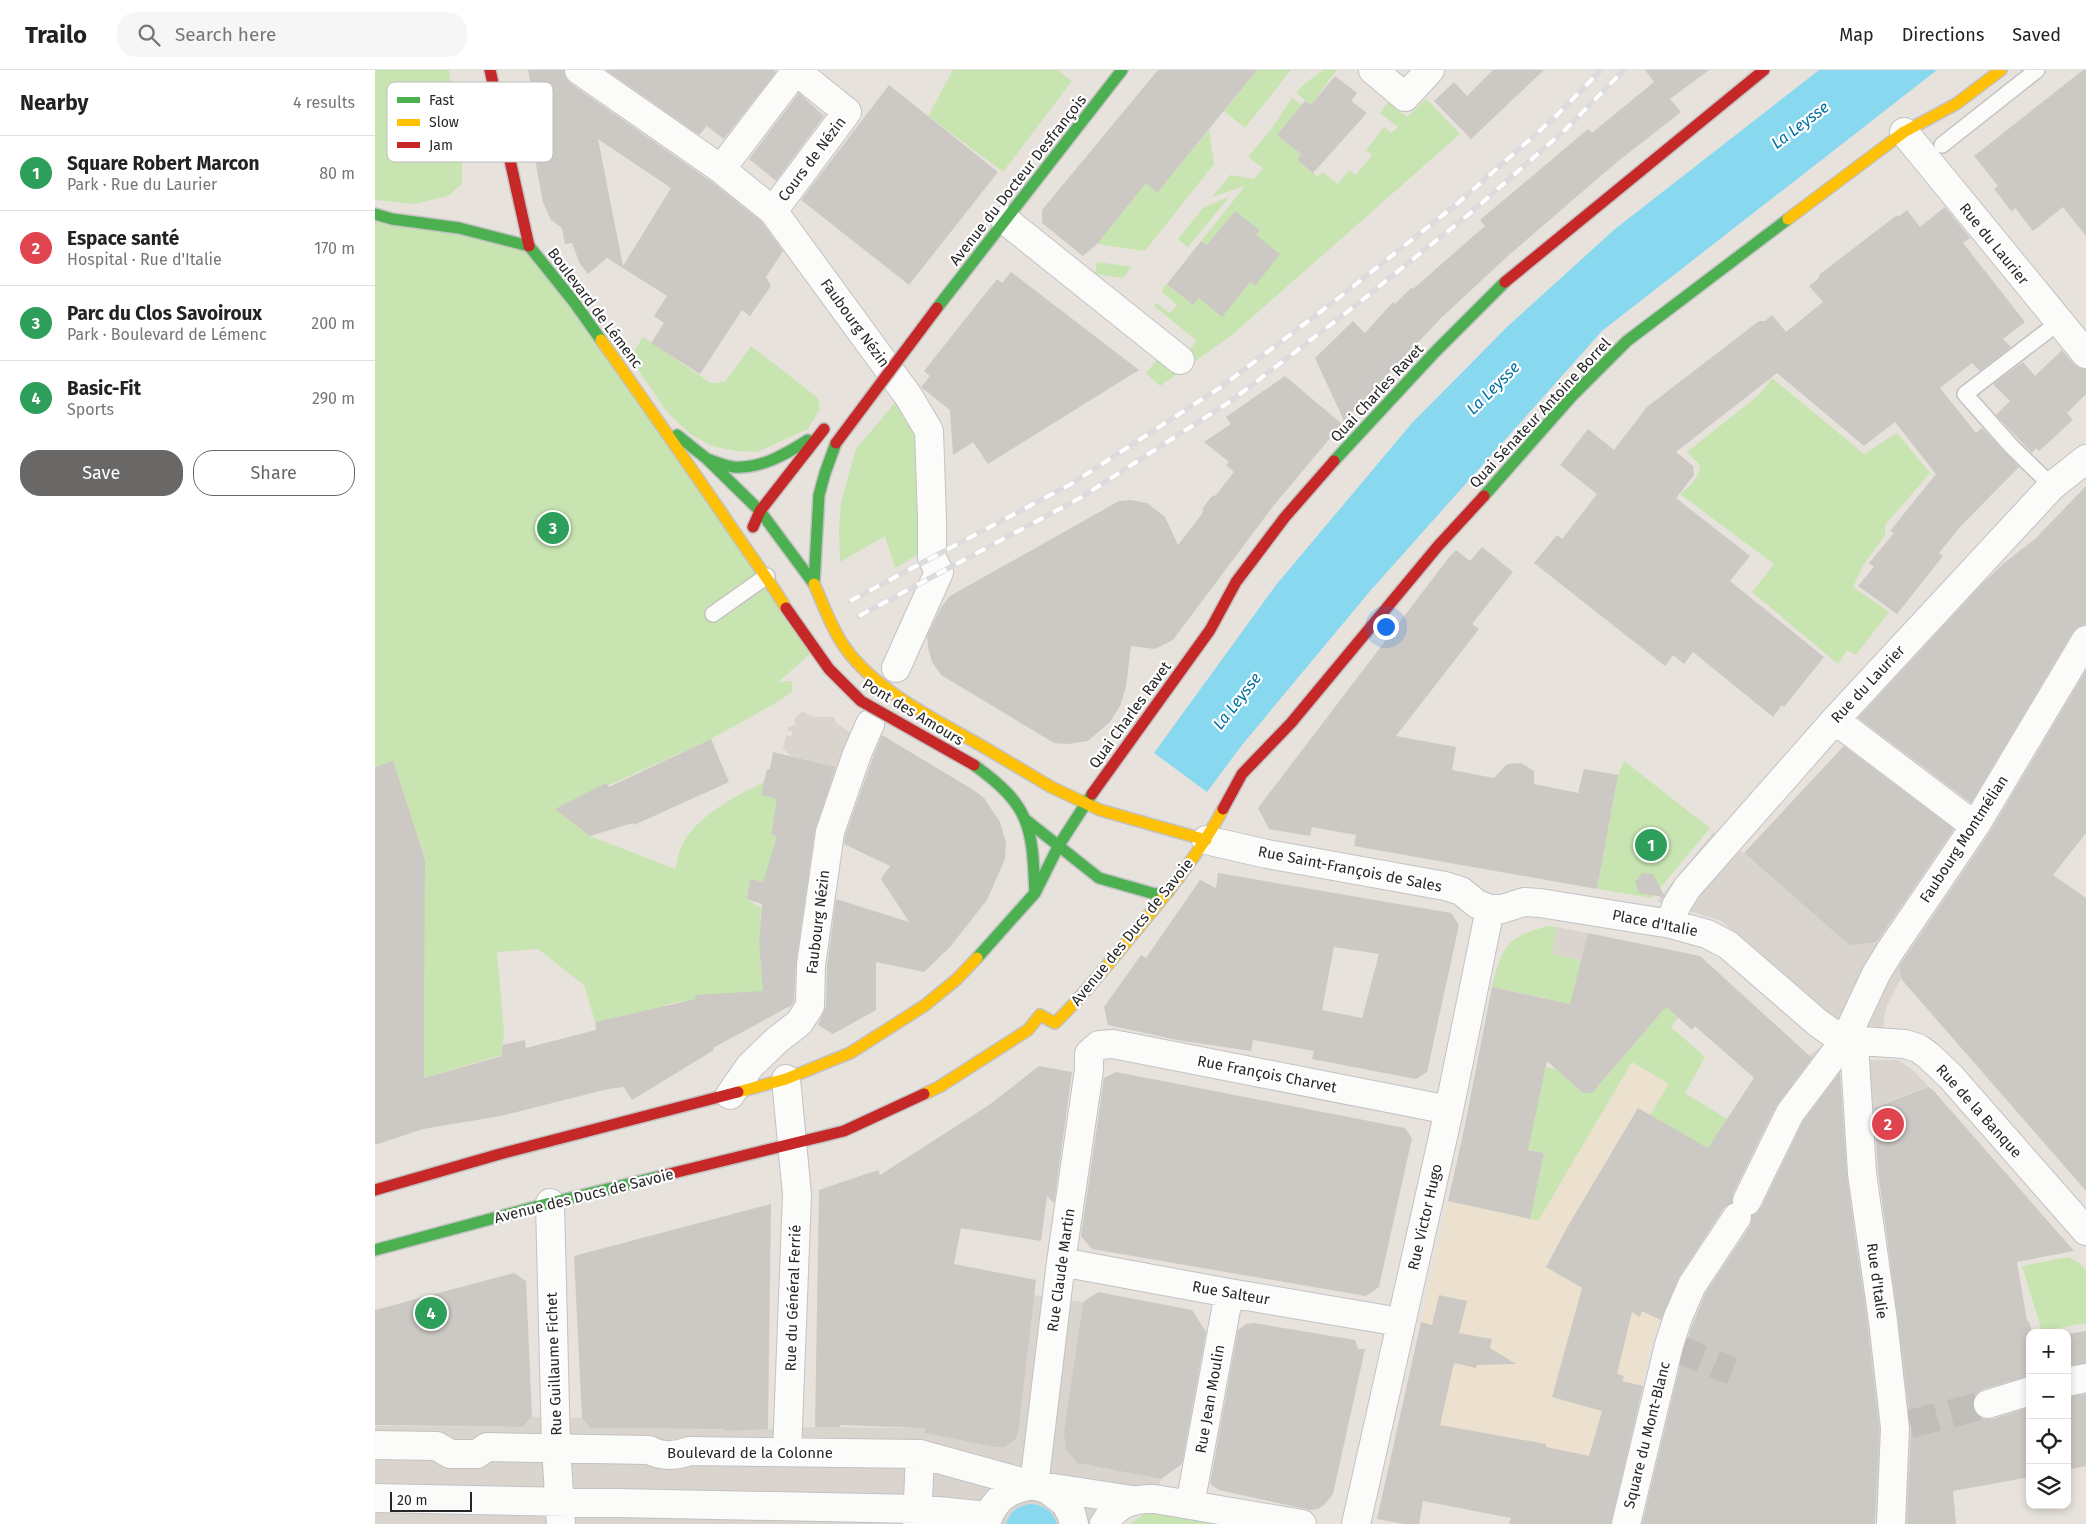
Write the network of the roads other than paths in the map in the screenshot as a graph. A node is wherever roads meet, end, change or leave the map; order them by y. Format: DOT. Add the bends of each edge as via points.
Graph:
graph roads {
  1 [pos="579,70"];
  2 [pos="1122,70"];
  3 [pos="1373,70"];
  4 [pos="1430,70"];
  5 [pos="1763,70"];
  6 [pos="2001,70"];
  7 [pos="2037,70"];
  8 [pos="795,71"];
  9 [pos="1904,132"];
  10 [pos="1942,145"];
  11 [pos="510,162"];
  12 [pos="721,169"];
  13 [pos="773,211"];
  14 [pos="375,214"];
  15 [pos="1005,220"];
  16 [pos="529,246"];
  17 [pos="937,308"];
  18 [pos="2059,322"];
  19 [pos="2086,354"];
  20 [pos="1180,360"];
  21 [pos="872,370"];
  22 [pos="658,419"];
  23 [pos="707,459"];
  24 [pos="2086,460"];
  25 [pos="2052,486"];
  26 [pos="760,511"];
  27 [pos="744,546"];
  28 [pos="767,576"];
  29 [pos="814,584"];
  30 [pos="786,608"];
  31 [pos="713,614"];
  32 [pos="2086,640"];
  33 [pos="895,668"];
  34 [pos="1835,720"];
  35 [pos="870,724"];
  36 [pos="1086,803"];
  37 [pos="1026,820"];
  38 [pos="1975,826"];
  39 [pos="1206,840"];
  40 [pos="1059,845"];
  41 [pos="1168,892"];
  42 [pos="1035,893"];
  43 [pos="1490,910"];
  44 [pos="1671,924"];
  45 [pos="1845,1040"];
  46 [pos="1089,1054"];
  47 [pos="786,1080"];
  48 [pos="730,1095"];
  49 [pos="1449,1110"];
  50 [pos="793,1144"];
  51 [pos="375,1190"];
  52 [pos="550,1204"];
  53 [pos="1742,1209"];
  54 [pos="2086,1231"];
  55 [pos="375,1250"];
  56 [pos="1061,1262"];
  57 [pos="1229,1293"];
  58 [pos="1400,1322"];
  59 [pos="2086,1378"];
  60 [pos="2071,1381"];
  61 [pos="2026,1393"];
  62 [pos="1988,1404"];
  63 [pos="375,1445"];
  64 [pos="557,1448"];
  65 [pos="787,1452"];
  66 [pos="920,1454"];
  67 [pos="958,1464"];
  68 [pos="1034,1485"];
  69 [pos="375,1498"];
  70 [pos="1132,1500"];
  71 [pos="1190,1505"];
  72 [pos="560,1513"];
  73 [pos="917,1517"];
  74 [pos="987,1521"];
  75 [pos="1074,1524"];
  76 [pos="1104,1524"];
  77 [pos="1302,1524"];
  78 [pos="1356,1524"];
  79 [pos="1626,1524"];
  80 [pos="1891,1524"];
  1 -- 12 [label="street, Faubourg Nézin"];
  2 -- 15 [label="main road, Avenue du Docteur Desfrançois"];
  3 -- 4 [label="street" via="1405,97"];
  5 -- 36 [label="main road, Quai Charles Ravet" via="1499,288 1422,366 1285,516 1235,582 1210,630"];
  6 -- 9 [label="main road, Quai Sénateur Antoine Borrel" via="1956,104"];
  7 -- 10 [label="lane"];
  8 -- 12 [label="street, Cours de Nézin"];
  8 -- 13 [label="street, Cours de Nézin" via="847,112"];
  9 -- 18 [label="street, Rue du Laurier"];
  9 -- 39 [label="main road, Quai Sénateur Antoine Borrel" via="1627,341 1572,396 1439,546 1291,723 1242,774"];
  11 -- 16 [label="main road"];
  12 -- 13 [label="street, Faubourg Nézin"];
  13 -- 33 [label="street, Faubourg Nézin" via="909,397 929,430 932,558 939,572"];
  14 -- 16 [label="main road, Boulevard de Lémenc" via="459,228"];
  15 -- 17 [label="main road, Avenue du Docteur Desfrançois"];
  15 -- 20 [label="street"];
  16 -- 22 [label="main road, Boulevard de Lémenc" via="575,302"];
  17 -- 21 [label="main road, Avenue du Docteur Desfrançois, bridge"];
  17 -- 29 [label="main road, Avenue du Docteur Desfrançois, bridge" via="836,443 819,499"];
  18 -- 19 [label="street, Rue du Laurier"];
  18 -- 25 [label="lane" via="1965,394"];
  22 -- 23 [label="main road, Boulevard de Lémenc"];
  22 -- 27 [label="main road, Boulevard de Lémenc"];
  23 -- 26 [label="main road, Boulevard de Lémenc"];
  23 -- 26 [label="main road" via="733,467 756,465 776,459 827,426"];
  24 -- 25 [label="street, Rue du Laurier"];
  25 -- 34 [label="street, Rue du Laurier"];
  26 -- 27 [label="main road"];
  26 -- 29 [label="main road, Boulevard de Lémenc"];
  27 -- 28 [label="main road, Boulevard de Lémenc"];
  28 -- 30 [label="main road, Boulevard de Lémenc"];
  28 -- 31 [label="lane"];
  29 -- 36 [label="main road, Pont des Amours, bridge" via="834,629 847,651 863,668 896,694 1051,786"];
  30 -- 37 [label="main road, Pont des Amours, bridge" via="844,688 992,777"];
  32 -- 38 [label="street, Faubourg Montmélian"];
  34 -- 38 [label="street"];
  34 -- 44 [label="street, Rue du Laurier" via="1687,888 1676,906"];
  35 -- 48 [label="street, Faubourg Nézin" via="830,832 811,965 810,1006 799,1023 750,1066"];
  36 -- 39 [label="main road" via="1123,818"];
  36 -- 40 [label="main road"];
  37 -- 40 [label="main road"];
  37 -- 42 [label="main road" via="1032,840"];
  38 -- 45 [label="street, Faubourg Montmélian" via="1892,947"];
  39 -- 41 [label="main road, Avenue des Ducs de Savoie"];
  39 -- 43 [label="street, Rue Saint-François de Sales" via="1445,886 1461,891"];
  40 -- 41 [label="main road" via="1099,878 1155,894"];
  40 -- 42 [label="main road"];
  41 -- 50 [label="main road, Avenue des Ducs de Savoie" via="1076,1003 1055,1023 1041,1016 1028,1030 939,1087 844,1131"];
  42 -- 47 [label="main road" via="964,972 925,1006 850,1053"];
  43 -- 44 [label="street, Place d'Italie" via="1524,902 1540,903"];
  43 -- 49 [label="street, Rue Victor Hugo"];
  44 -- 45 [label="street, Place d'Italie" via="1719,940 1827,1030"];
  45 -- 53 [label="street, Faubourg Montmélian" via="1790,1113"];
  45 -- 54 [label="street, Rue de la Banque" via="1905,1044 1929,1056"];
  45 -- 80 [label="street, Rue d'Italie" via="1855,1059 1862,1173 1883,1321 1903,1426"];
  46 -- 49 [label="street, Rue François Charvet" via="1099,1045 1113,1044"];
  46 -- 56 [label="street, Rue Claude Martin"];
  47 -- 48 [label="main road"];
  47 -- 50 [label="street"];
  48 -- 51 [label="main road"];
  49 -- 58 [label="street, Rue Victor Hugo"];
  50 -- 52 [label="main road, Avenue des Ducs de Savoie"];
  50 -- 65 [label="street, Rue du Général Ferrié" via="797,1195"];
  52 -- 55 [label="main road, Avenue des Ducs de Savoie"];
  52 -- 64 [label="street, Rue Guillaume Fichet"];
  53 -- 79 [label="street, Square du Mont-Blanc" via="1685,1299"];
  56 -- 57 [label="street, Rue Salteur"];
  56 -- 68 [label="street, Rue Claude Martin"];
  57 -- 58 [label="street, Rue Salteur"];
  57 -- 71 [label="street, Rue Jean Moulin"];
  58 -- 78 [label="street, Rue Victor Hugo"];
  59 -- 60 [label="street"];
  61 -- 62 [label="street"];
  63 -- 64 [label="street, Boulevard de la Colonne" via="437,1446 449,1454 477,1454 487,1447"];
  64 -- 65 [label="street, Boulevard de la Colonne" via="649,1450 656,1454 679,1455 689,1451"];
  64 -- 72 [label="street, Rue Guillaume Fichet"];
  65 -- 66 [label="street, Boulevard de la Colonne"];
  66 -- 67 [label="street, Boulevard de la Colonne"];
  66 -- 73 [label="street"];
  67 -- 68 [label="street, Boulevard de la Colonne"];
  67 -- 74 [label="street, Boulevard de la Colonne" via="972,1471 982,1483 988,1498"];
  68 -- 70 [label="street"];
  68 -- 74 [label="street" via="1006,1492 995,1503"];
  68 -- 75 [label="street" via="1047,1489 1065,1503"];
  69 -- 72 [label="street"];
  70 -- 71 [label="street" via="1155,1499"];
  70 -- 76 [label="street" via="1117,1508"];
  71 -- 77 [label="street"];
  72 -- 73 [label="street"];
  73 -- 74 [label="street"];
}
